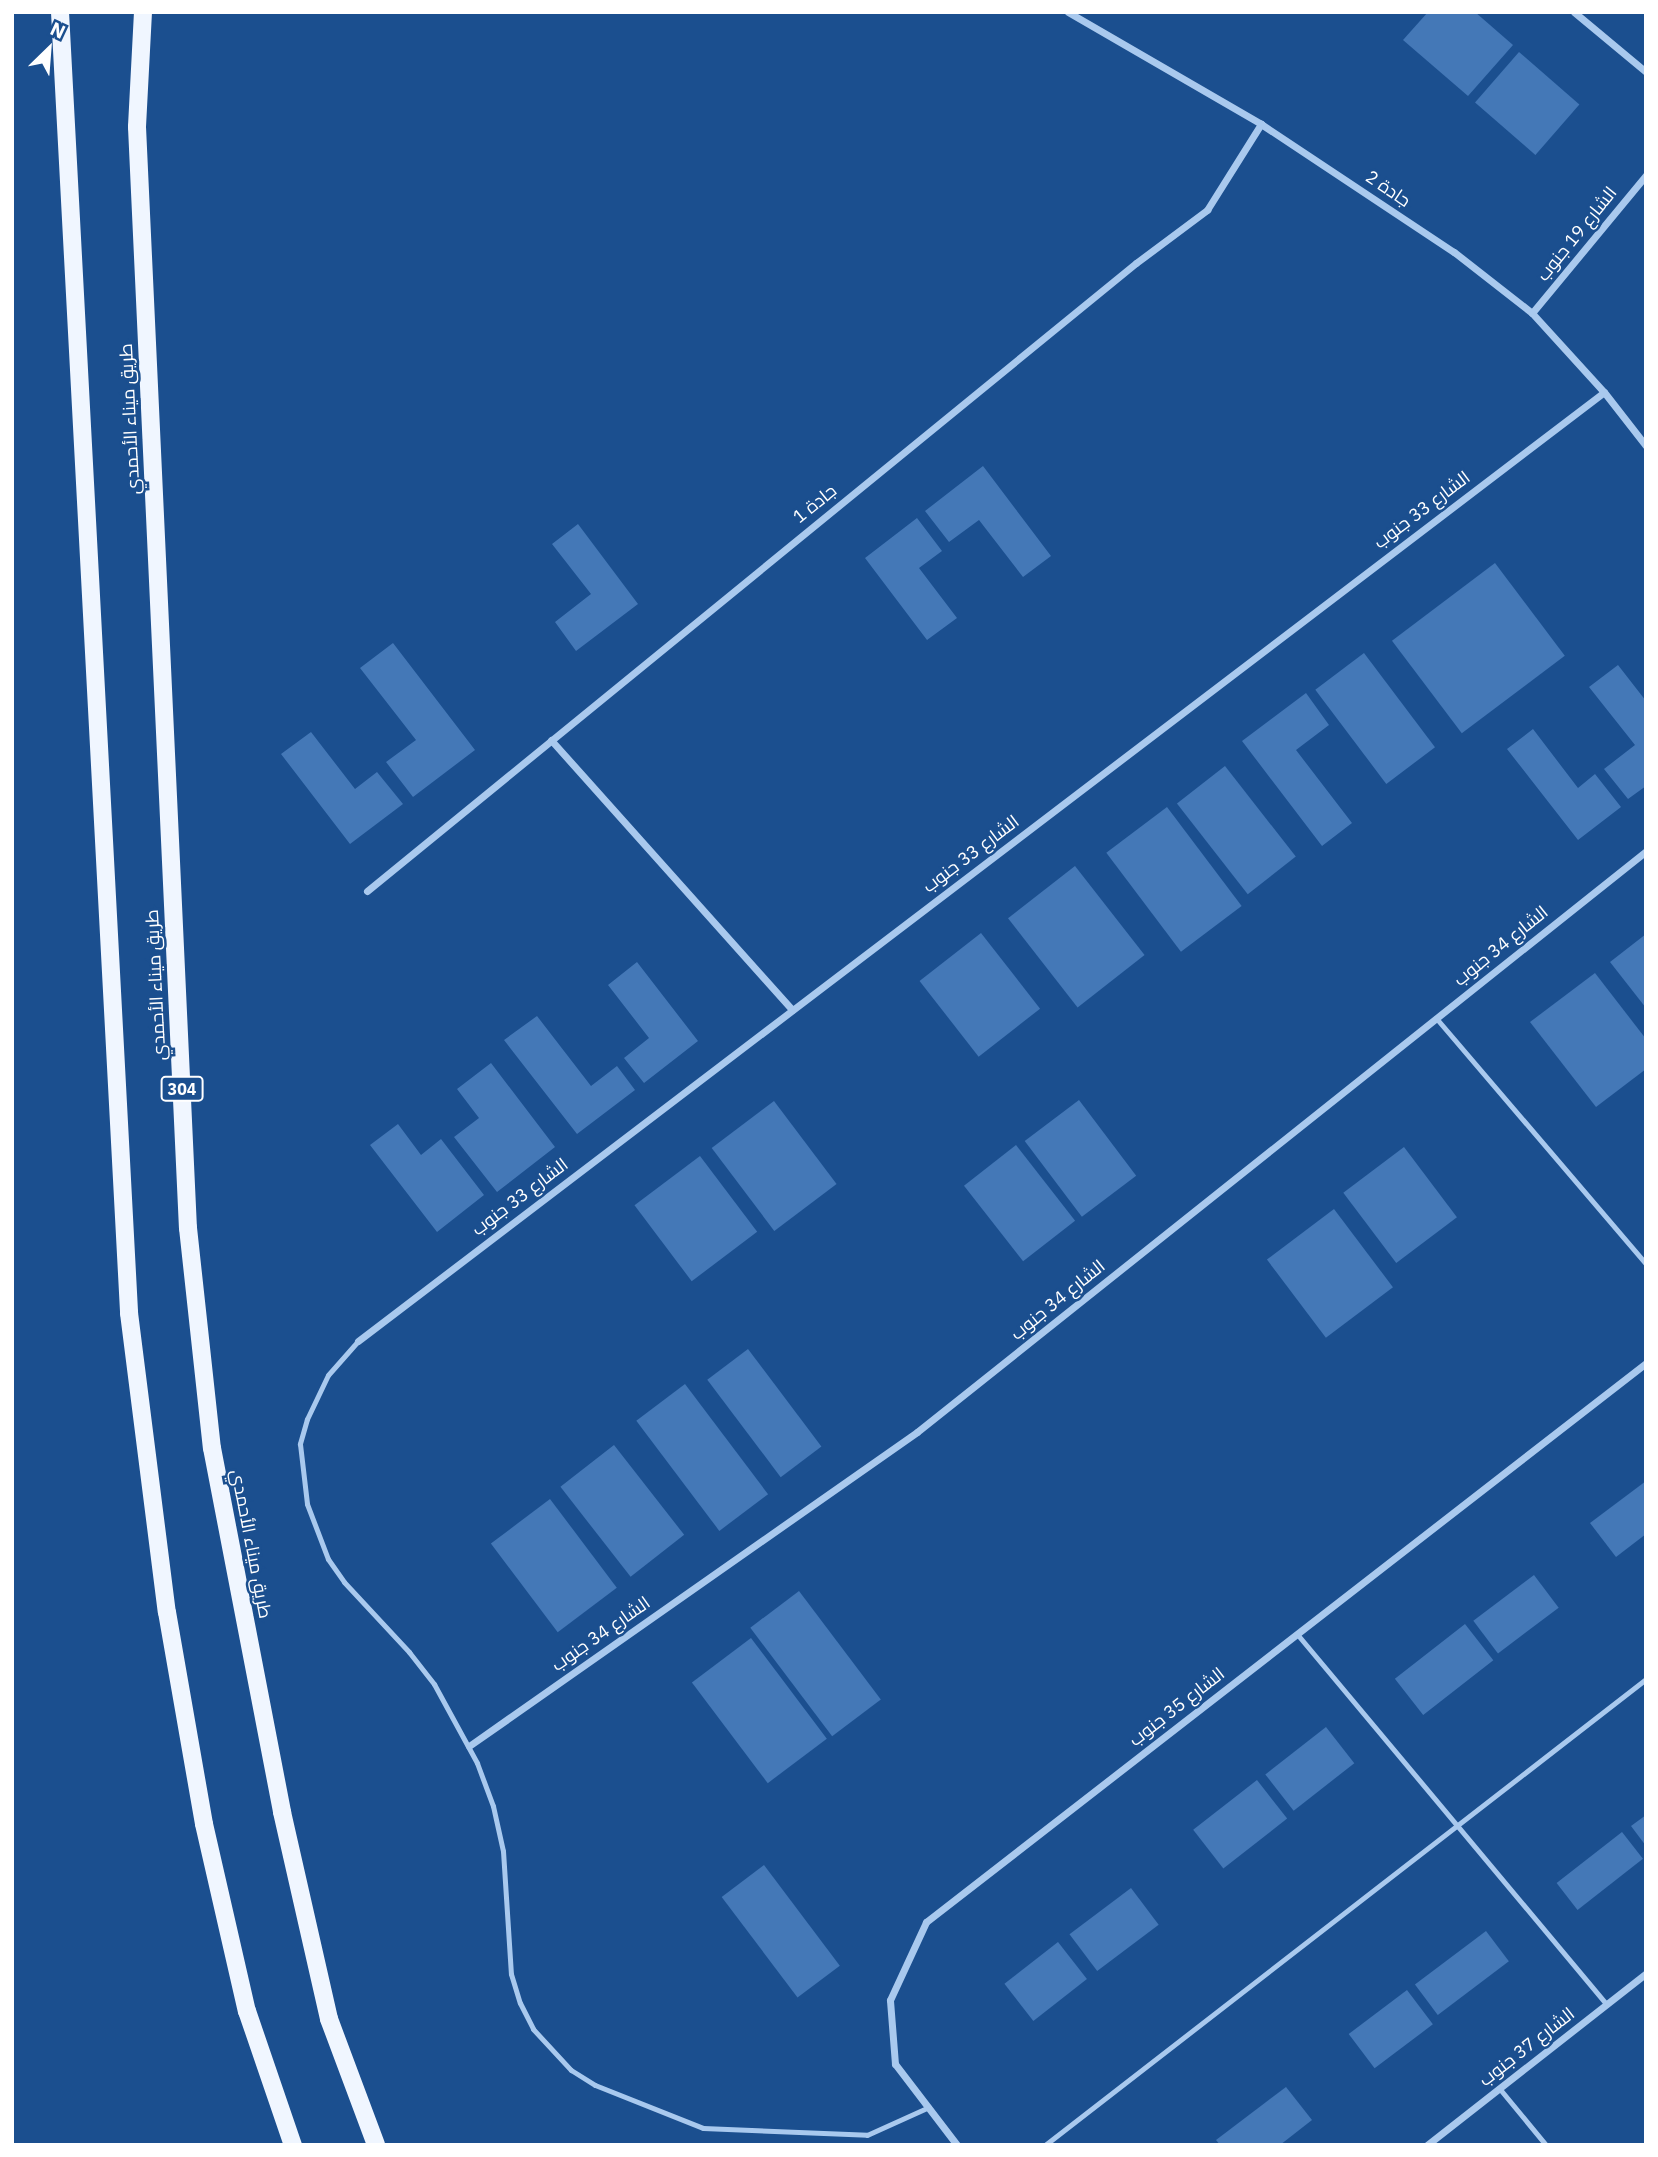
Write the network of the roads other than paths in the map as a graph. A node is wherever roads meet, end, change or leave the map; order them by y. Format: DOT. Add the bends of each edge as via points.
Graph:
graph roads {
  1 [pos="60,12"];
  2 [pos="143,12"];
  3 [pos="1068,12"];
  4 [pos="1574,12"];
  5 [pos="1646,72"];
  6 [pos="1261,124"];
  7 [pos="1646,175"];
  8 [pos="1532,313"];
  9 [pos="1604,391"];
  10 [pos="1646,446"];
  11 [pos="551,740"];
  12 [pos="1646,851"];
  13 [pos="367,891"];
  14 [pos="792,1010"];
  15 [pos="1436,1018"];
  16 [pos="1646,1264"];
  17 [pos="358,1341"];
  18 [pos="1646,1363"];
  19 [pos="1297,1634"];
  20 [pos="1646,1679"];
  21 [pos="469,1746"];
  22 [pos="1457,1825"];
  23 [pos="1646,1973"];
  24 [pos="1606,2004"];
  25 [pos="1499,2088"];
  26 [pos="929,2107"];
  27 [pos="293,2145"];
  28 [pos="376,2145"];
  29 [pos="957,2145"];
  30 [pos="1045,2145"];
  31 [pos="1427,2145"];
  32 [pos="1546,2145"];
  1 -- 27 [label="main road" via="129,1313 167,1612 204,1824 247,2011"];
  2 -- 28 [label="main road, طريق ميناء الأحمدي / 304" via="137,127 186,1186 210,1434 282,1812 329,2019"];
  3 -- 6 [label="street, جادة 2"];
  4 -- 5 [label="street"];
  6 -- 8 [label="street, جادة 2" via="1454,252"];
  6 -- 11 [label="street, جادة 1" via="1208,210 1125,271"];
  7 -- 8 [label="street, الشارع 19 جنوب"];
  8 -- 9 [label="street, جادة 2"];
  9 -- 10 [label="street, جادة 2"];
  9 -- 14 [label="street, الشارع 33 جنوب"];
  11 -- 13 [label="street, جادة 1"];
  11 -- 14 [label="street"];
  12 -- 15 [label="street, الشارع 34 جنوب"];
  14 -- 17 [label="street, الشارع 33 جنوب"];
  15 -- 16 [label="lane"];
  15 -- 21 [label="street, الشارع 34 جنوب" via="917,1432"];
  17 -- 21 [label="lane" via="328,1375 307,1419 300,1444 307,1504 328,1559 410,1652"];
  18 -- 19 [label="street, الشارع 35 جنوب"];
  19 -- 22 [label="lane"];
  19 -- 26 [label="street, الشارع 35 جنوب" via="926,1922 890,2000 895,2064"];
  20 -- 22 [label="lane"];
  21 -- 26 [label="lane" via="493,1806 503,1851 511,1974 520,2003 550,2052 571,2070 650,2109 704,2128 867,2135"];
  22 -- 24 [label="lane"];
  22 -- 30 [label="lane"];
  23 -- 24 [label="street, الشارع 37 جنوب"];
  24 -- 25 [label="street, الشارع 37 جنوب"];
  25 -- 31 [label="street, الشارع 37 جنوب"];
  25 -- 32 [label="lane"];
  26 -- 29 [label="street, الشارع 35 جنوب"];
}
